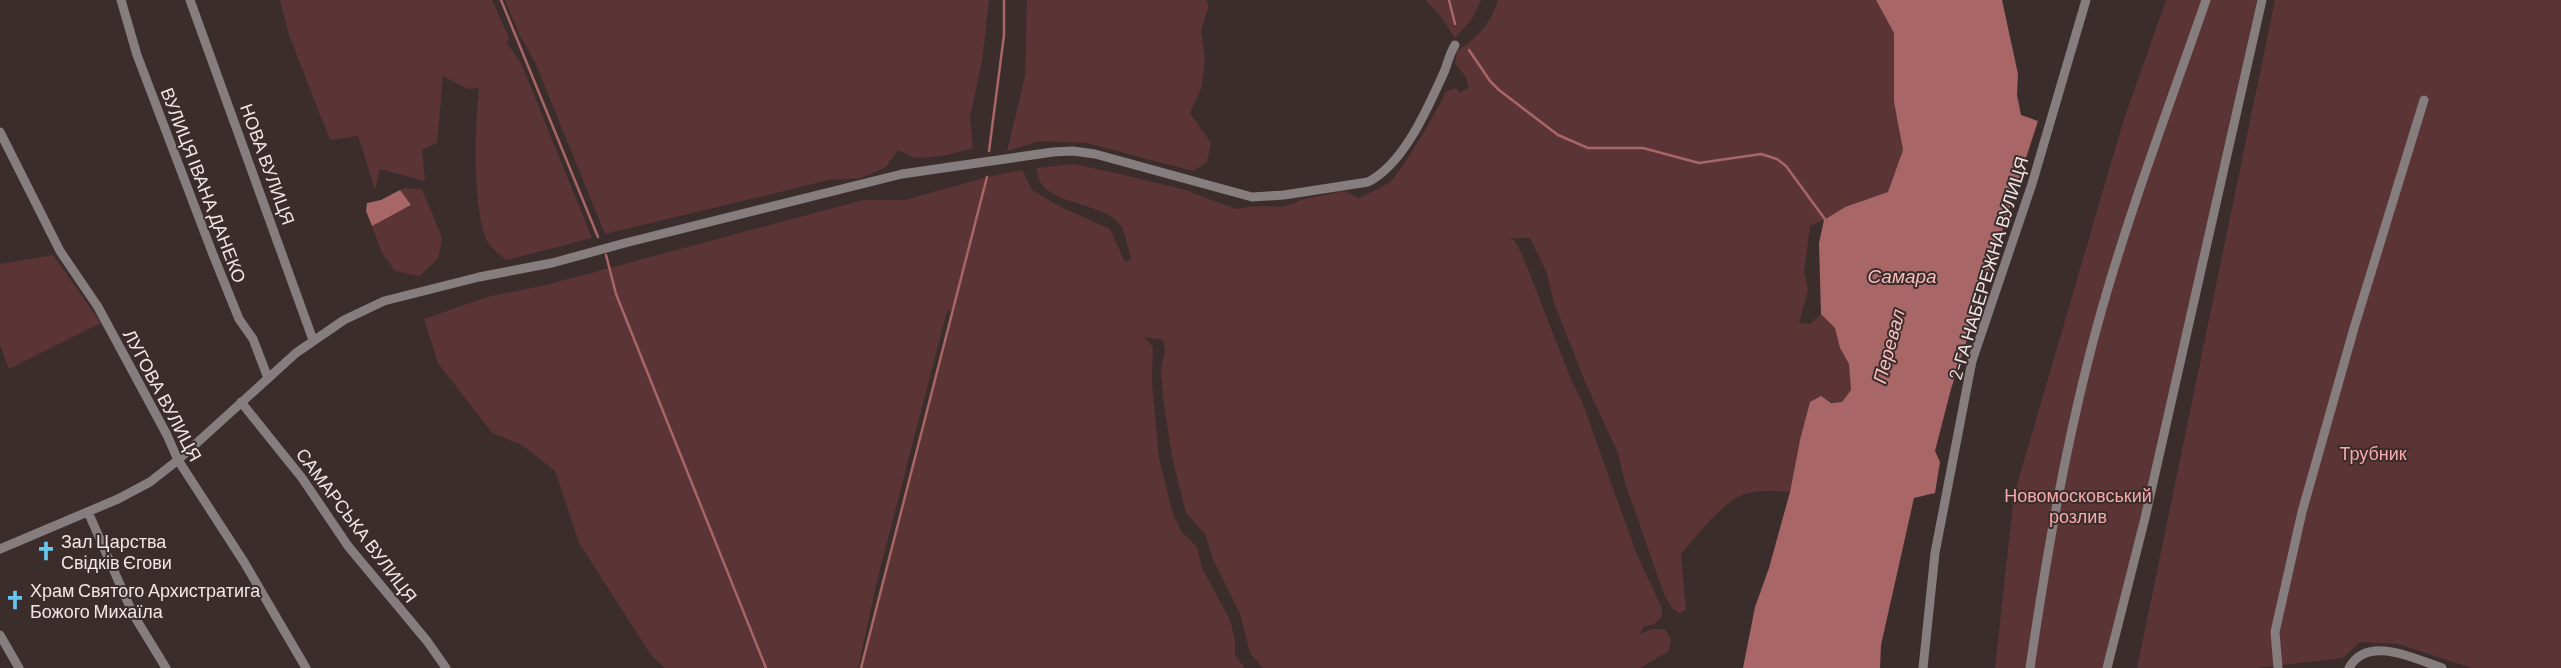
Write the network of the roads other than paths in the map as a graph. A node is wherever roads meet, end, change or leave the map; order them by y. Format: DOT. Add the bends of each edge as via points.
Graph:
graph roads {
  1 [pos="121,0"];
  2 [pos="190,0"];
  3 [pos="2086,0"];
  4 [pos="2206,0"];
  5 [pos="2262,0"];
  6 [pos="1456,45"];
  7 [pos="2424,100"];
  8 [pos="0,132"];
  9 [pos="314,340"];
  10 [pos="268,378"];
  11 [pos="241,402"];
  12 [pos="178,460"];
  13 [pos="88,512"];
  14 [pos="0,549"];
  15 [pos="0,635"];
  16 [pos="19,668"];
  17 [pos="166,668"];
  18 [pos="306,668"];
  19 [pos="446,668"];
  20 [pos="1923,668"];
  21 [pos="2030,668"];
  22 [pos="2107,668"];
  23 [pos="2278,668"];
  24 [pos="2349,668"];
  25 [pos="2442,668"];
  1 -- 10 [label="street, ВУЛИЦЯ ІВАНА ДАНЕКО" via="137,55 212,252"];
  2 -- 9 [label="street, НОВА ВУЛИЦЯ"];
  3 -- 20 [label="street, 2-ГА НАБЕРЕЖНА ВУЛИЦЯ" via="2032,184 1972,361 1935,553"];
  4 -- 21 [label="street" via="2140,188 2098,323 2060,483"];
  5 -- 22 [label="street" via="2145,518"];
  6 -- 9 [label="street" via="1400,155 1380,176 1368,182 1252,197 1095,154 1073,151 1023,155 902,174 552,263 384,301 344,320"];
  7 -- 23 [label="street" via="2302,512 2275,632"];
  8 -- 12 [label="street, ЛУГОВА ВУЛИЦЯ" via="60,251 98,307"];
  9 -- 10 [label="street"];
  10 -- 11 [label="street"];
  11 -- 12 [label="street"];
  11 -- 19 [label="street, САМАРСЬКА ВУЛИЦЯ" via="302,478 348,546"];
  12 -- 13 [label="street" via="150,482"];
  12 -- 18 [label="street, ЛУГОВА ВУЛИЦЯ" via="244,562"];
  13 -- 14 [label="street"];
  13 -- 17 [label="street" via="133,614"];
  15 -- 16 [label="street"];
  24 -- 25 [label="street" via="2361,655 2374,650"];
}
